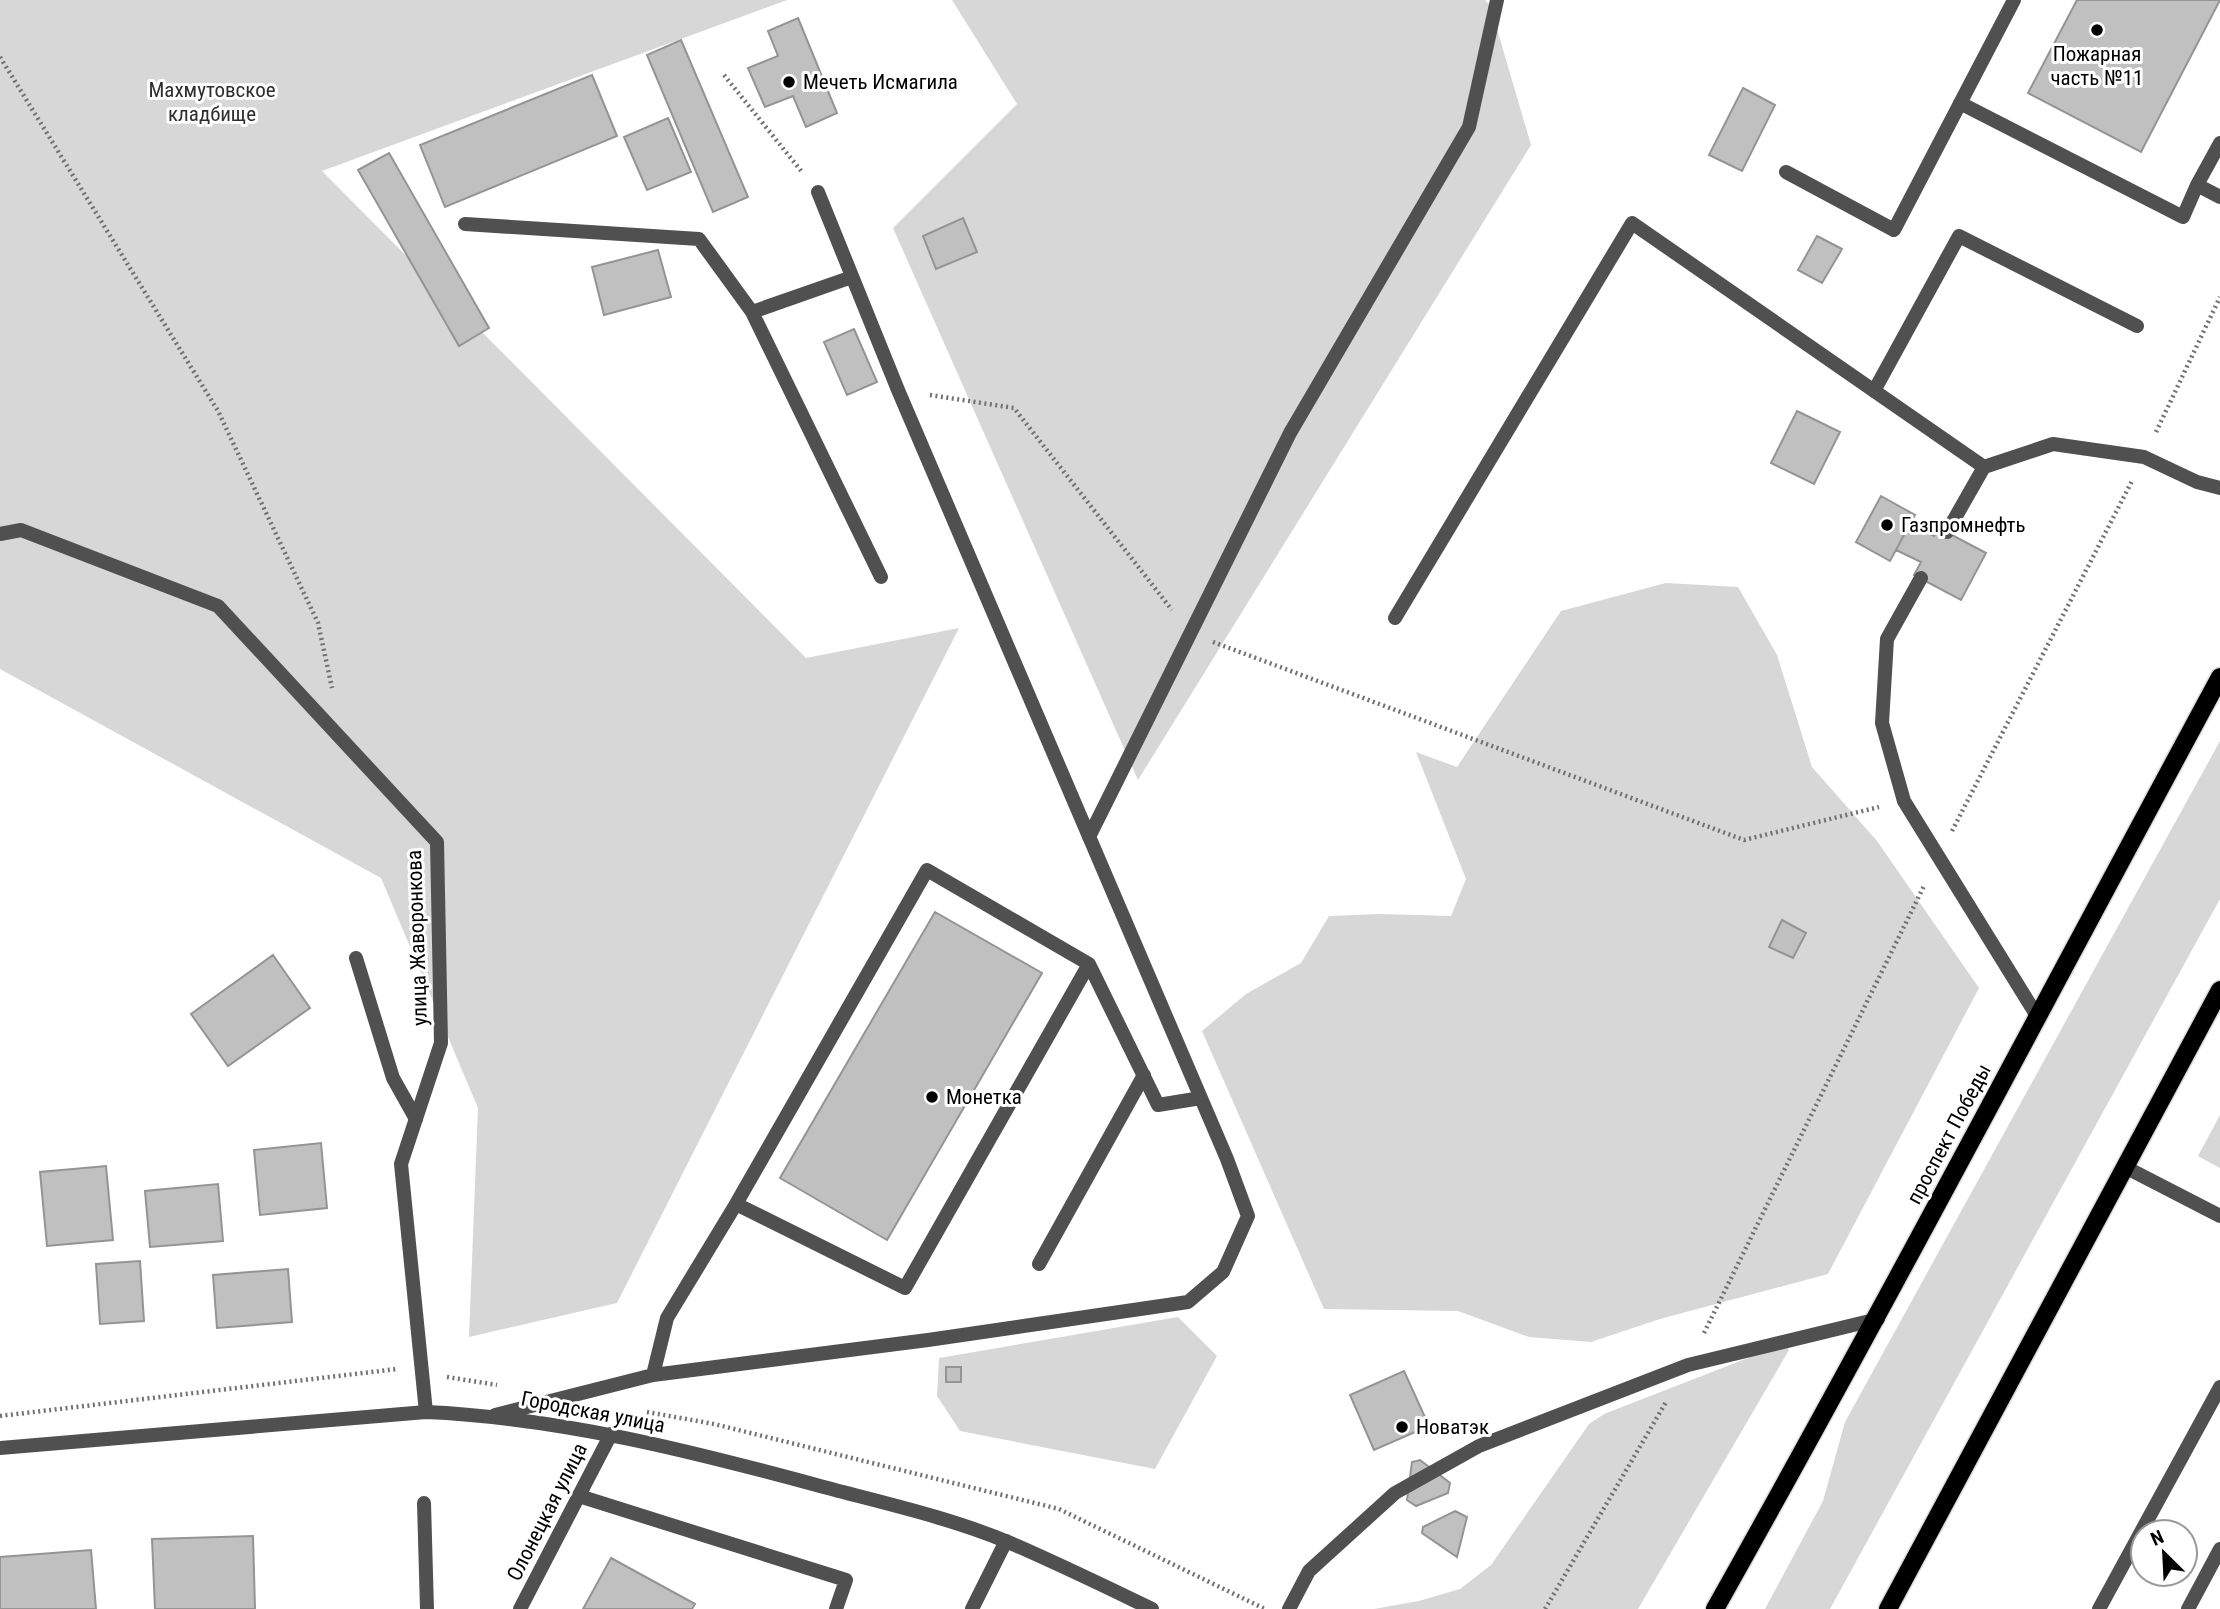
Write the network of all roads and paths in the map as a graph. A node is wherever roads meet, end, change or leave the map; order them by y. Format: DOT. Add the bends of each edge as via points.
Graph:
graph roads {
  1 [pos="1497,0"];
  2 [pos="2014,0"];
  3 [pos="0,57"];
  4 [pos="723,75"];
  5 [pos="1960,103"];
  6 [pos="2220,143"];
  7 [pos="1786,172"];
  8 [pos="2197,185"];
  9 [pos="818,192"];
  10 [pos="2220,197"];
  11 [pos="465,224"];
  12 [pos="852,277"];
  13 [pos="2220,297"];
  14 [pos="752,312"];
  15 [pos="2137,326"];
  16 [pos="898,390"];
  17 [pos="1874,391"];
  18 [pos="2144,457"];
  19 [pos="1984,467"];
  20 [pos="2220,488"];
  21 [pos="1947,532"];
  22 [pos="0,534"];
  23 [pos="881,578"];
  24 [pos="1921,579"];
  25 [pos="1395,618"];
  26 [pos="1189,633"];
  27 [pos="2220,677"];
  28 [pos="343,740"];
  29 [pos="1903,801"];
  30 [pos="1089,837"];
  31 [pos="1938,859"];
  32 [pos="356,958"];
  33 [pos="1089,964"];
  34 [pos="2220,990"];
  35 [pos="2036,1016"];
  36 [pos="1144,1075"];
  37 [pos="1201,1098"];
  38 [pos="416,1119"];
  39 [pos="2125,1167"];
  40 [pos="736,1204"];
  41 [pos="2220,1216"];
  42 [pos="1039,1264"];
  43 [pos="1878,1318"];
  44 [pos="1688,1365"];
  45 [pos="653,1375"];
  46 [pos="2220,1387"];
  47 [pos="426,1412"];
  48 [pos="495,1415"];
  49 [pos="611,1434"];
  50 [pos="0,1448"];
  51 [pos="579,1496"];
  52 [pos="424,1503"];
  53 [pos="1006,1541"];
  54 [pos="2220,1549"];
  55 [pos="427,1609"];
  56 [pos="520,1609"];
  57 [pos="836,1609"];
  58 [pos="972,1609"];
  59 [pos="1152,1609"];
  60 [pos="1289,1609"];
  61 [pos="1545,1609"];
  62 [pos="1715,1609"];
  63 [pos="1888,1609"];
  64 [pos="2099,1609"];
  65 [pos="2188,1609"];
  1 -- 26 [label="street" via="1469,127 1290,433"];
  2 -- 5 [label="street"];
  3 -- 28 [label="path" via="218,411 318,623"];
  4 -- 9 [label="path"];
  5 -- 7 [label="street" via="1894,230"];
  5 -- 8 [label="street" via="2183,217"];
  6 -- 8 [label="street"];
  8 -- 10 [label="street"];
  9 -- 12 [label="street"];
  11 -- 14 [label="street" via="699,239"];
  12 -- 14 [label="street"];
  12 -- 16 [label="street"];
  13 -- 18 [label="path"];
  14 -- 23 [label="street"];
  15 -- 17 [label="street" via="1959,236"];
  16 -- 26 [label="path" via="1014,408"];
  16 -- 30 [label="street"];
  17 -- 19 [label="street"];
  17 -- 25 [label="street" via="1632,223"];
  18 -- 19 [label="street" via="2053,444"];
  18 -- 20 [label="street"];
  18 -- 31 [label="path"];
  19 -- 21 [label="street"];
  22 -- 28 [label="street, улица Жаворонкова" via="21,530 218,606"];
  24 -- 29 [label="street" via="1887,639 1882,723"];
  26 -- 29 [label="path" via="1744,840"];
  26 -- 30 [label="street"];
  27 -- 35 [label="main road, проспект Победы"];
  28 -- 38 [label="street, улица Жаворонкова" via="438,842 441,1043"];
  29 -- 31 [label="street"];
  30 -- 37 [label="street"];
  31 -- 35 [label="street"];
  31 -- 44 [label="path"];
  32 -- 38 [label="street" via="393,1078"];
  33 -- 36 [label="street"];
  33 -- 40 [label="street" via="905,1287"];
  33 -- 40 [label="street" via="927,870"];
  34 -- 39 [label="main road"];
  35 -- 43 [label="main road, проспект Победы"];
  36 -- 37 [label="street" via="1158,1105"];
  36 -- 42 [label="street"];
  37 -- 45 [label="street" via="1248,1216 1223,1272 1188,1302"];
  38 -- 47 [label="street, улица Жаворонкова" via="401,1164"];
  39 -- 41 [label="street"];
  39 -- 63 [label="main road"];
  40 -- 45 [label="street" via="667,1318"];
  43 -- 44 [label="street"];
  43 -- 62 [label="main road, проспект Победы"];
  44 -- 60 [label="street" via="1479,1446 1395,1493 1309,1571"];
  44 -- 61 [label="path"];
  45 -- 48 [label="street"];
  46 -- 64 [label="street"];
  47 -- 48 [label="street, Городская улица"];
  47 -- 50 [label="street, Городская улица"];
  48 -- 49 [label="street, Городская улица"];
  49 -- 51 [label="street, Олонецкая улица"];
  49 -- 53 [label="street, Городская улица" via="921,1513"];
  51 -- 56 [label="street, Олонецкая улица"];
  51 -- 57 [label="street" via="846,1580"];
  52 -- 55 [label="street"];
  53 -- 58 [label="street"];
  53 -- 59 [label="street, Городская улица"];
  54 -- 65 [label="street"];
}
